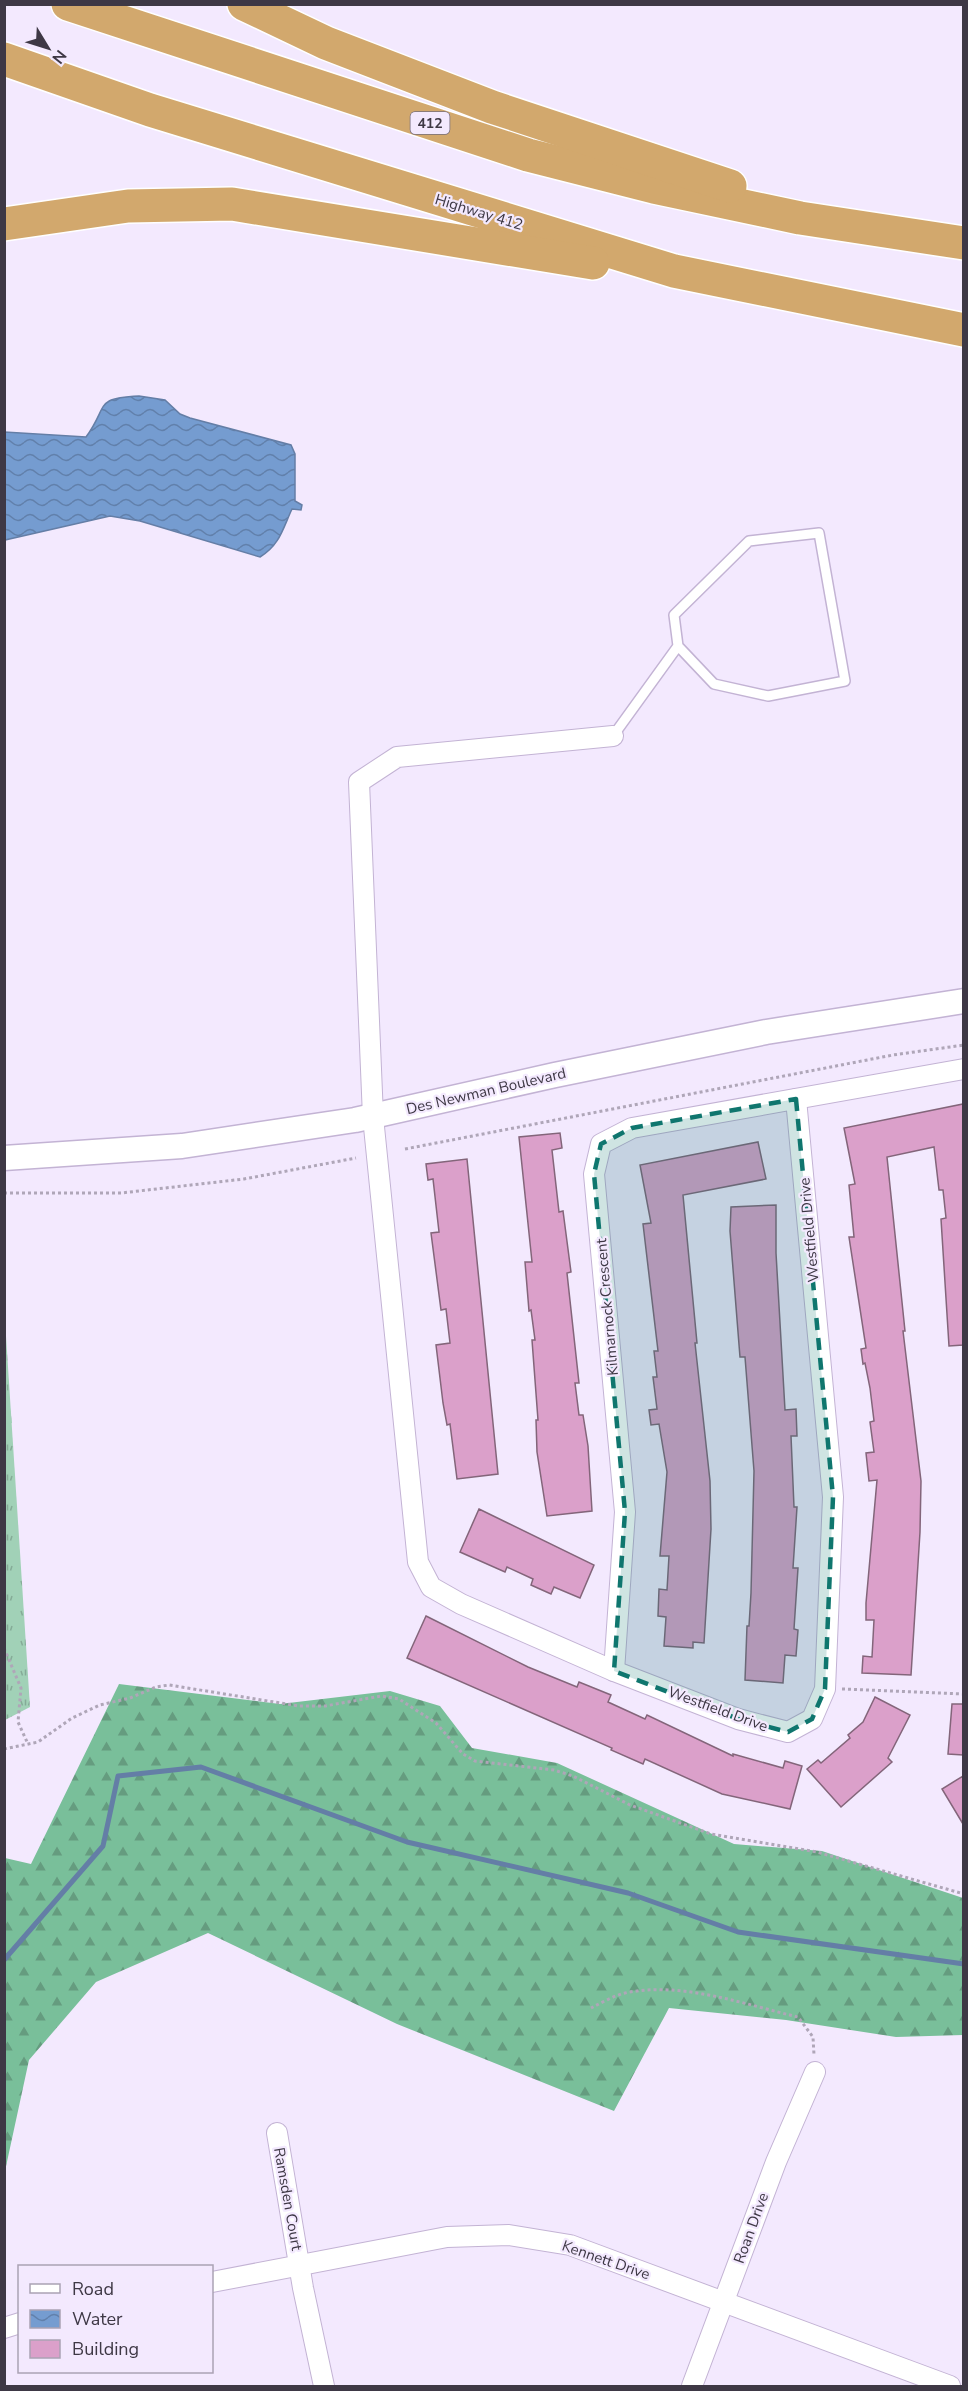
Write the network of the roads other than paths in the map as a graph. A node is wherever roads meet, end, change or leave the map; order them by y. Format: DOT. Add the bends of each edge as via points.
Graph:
graph roads {
  1 [pos="68,4"];
  2 [pos="244,4"];
  3 [pos="4,59"];
  4 [pos="800,218"];
  5 [pos="4,224"];
  6 [pos="963,243"];
  7 [pos="674,272"];
  8 [pos="963,330"];
  9 [pos="678,646"];
  10 [pos="613,736"];
  11 [pos="963,1001"];
  12 [pos="963,1070"];
  13 [pos="796,1100"];
  14 [pos="374,1117"];
  15 [pos="4,1158"];
  16 [pos="614,1671"];
  17 [pos="815,2072"];
  18 [pos="277,2133"];
  19 [pos="300,2265"];
  20 [pos="213,2283"];
  21 [pos="723,2302"];
  22 [pos="324,2386"];
  23 [pos="692,2386"];
  24 [pos="950,2386"];
  1 -- 4 [label="highway, 412" via="528,155"];
  2 -- 4 [label="highway" via="326,43 492,106 721,182"];
  3 -- 7 [label="highway, Highway 412" via="161,114"];
  4 -- 6 [label="highway, 412"];
  5 -- 7 [label="highway" via="128,206 232,204 561,259"];
  7 -- 8 [label="highway, Highway 412"];
  9 -- 9 [label="lane" via="674,615 749,541 819,533 845,681 768,696 714,684"];
  9 -- 10 [label="lane"];
  10 -- 14 [label="street, Westfield Drive" via="397,757 359,782"];
  11 -- 14 [label="street, Des Newman Boulevard" via="766,1032"];
  12 -- 13 [label="street"];
  13 -- 16 [label="street, Kilmarnock Crescent" via="632,1128 602,1144 594,1174 626,1512"];
  13 -- 16 [label="street, Westfield Drive" via="834,1497 825,1689 812,1719 788,1732 738,1719"];
  14 -- 15 [label="street, Des Newman Boulevard" via="182,1146"];
  14 -- 16 [label="street, Westfield Drive" via="421,1573 431,1587 461,1604"];
  17 -- 21 [label="street, Roan Drive"];
  18 -- 19 [label="street, Ramsden Court"];
  19 -- 20 [label="street, Kennett Drive"];
  19 -- 21 [label="street, Kennett Drive" via="447,2237 509,2235 570,2245"];
  19 -- 22 [label="street, Ramsden Court"];
  21 -- 23 [label="street, Roan Drive"];
  21 -- 24 [label="street, Kennett Drive"];
}
